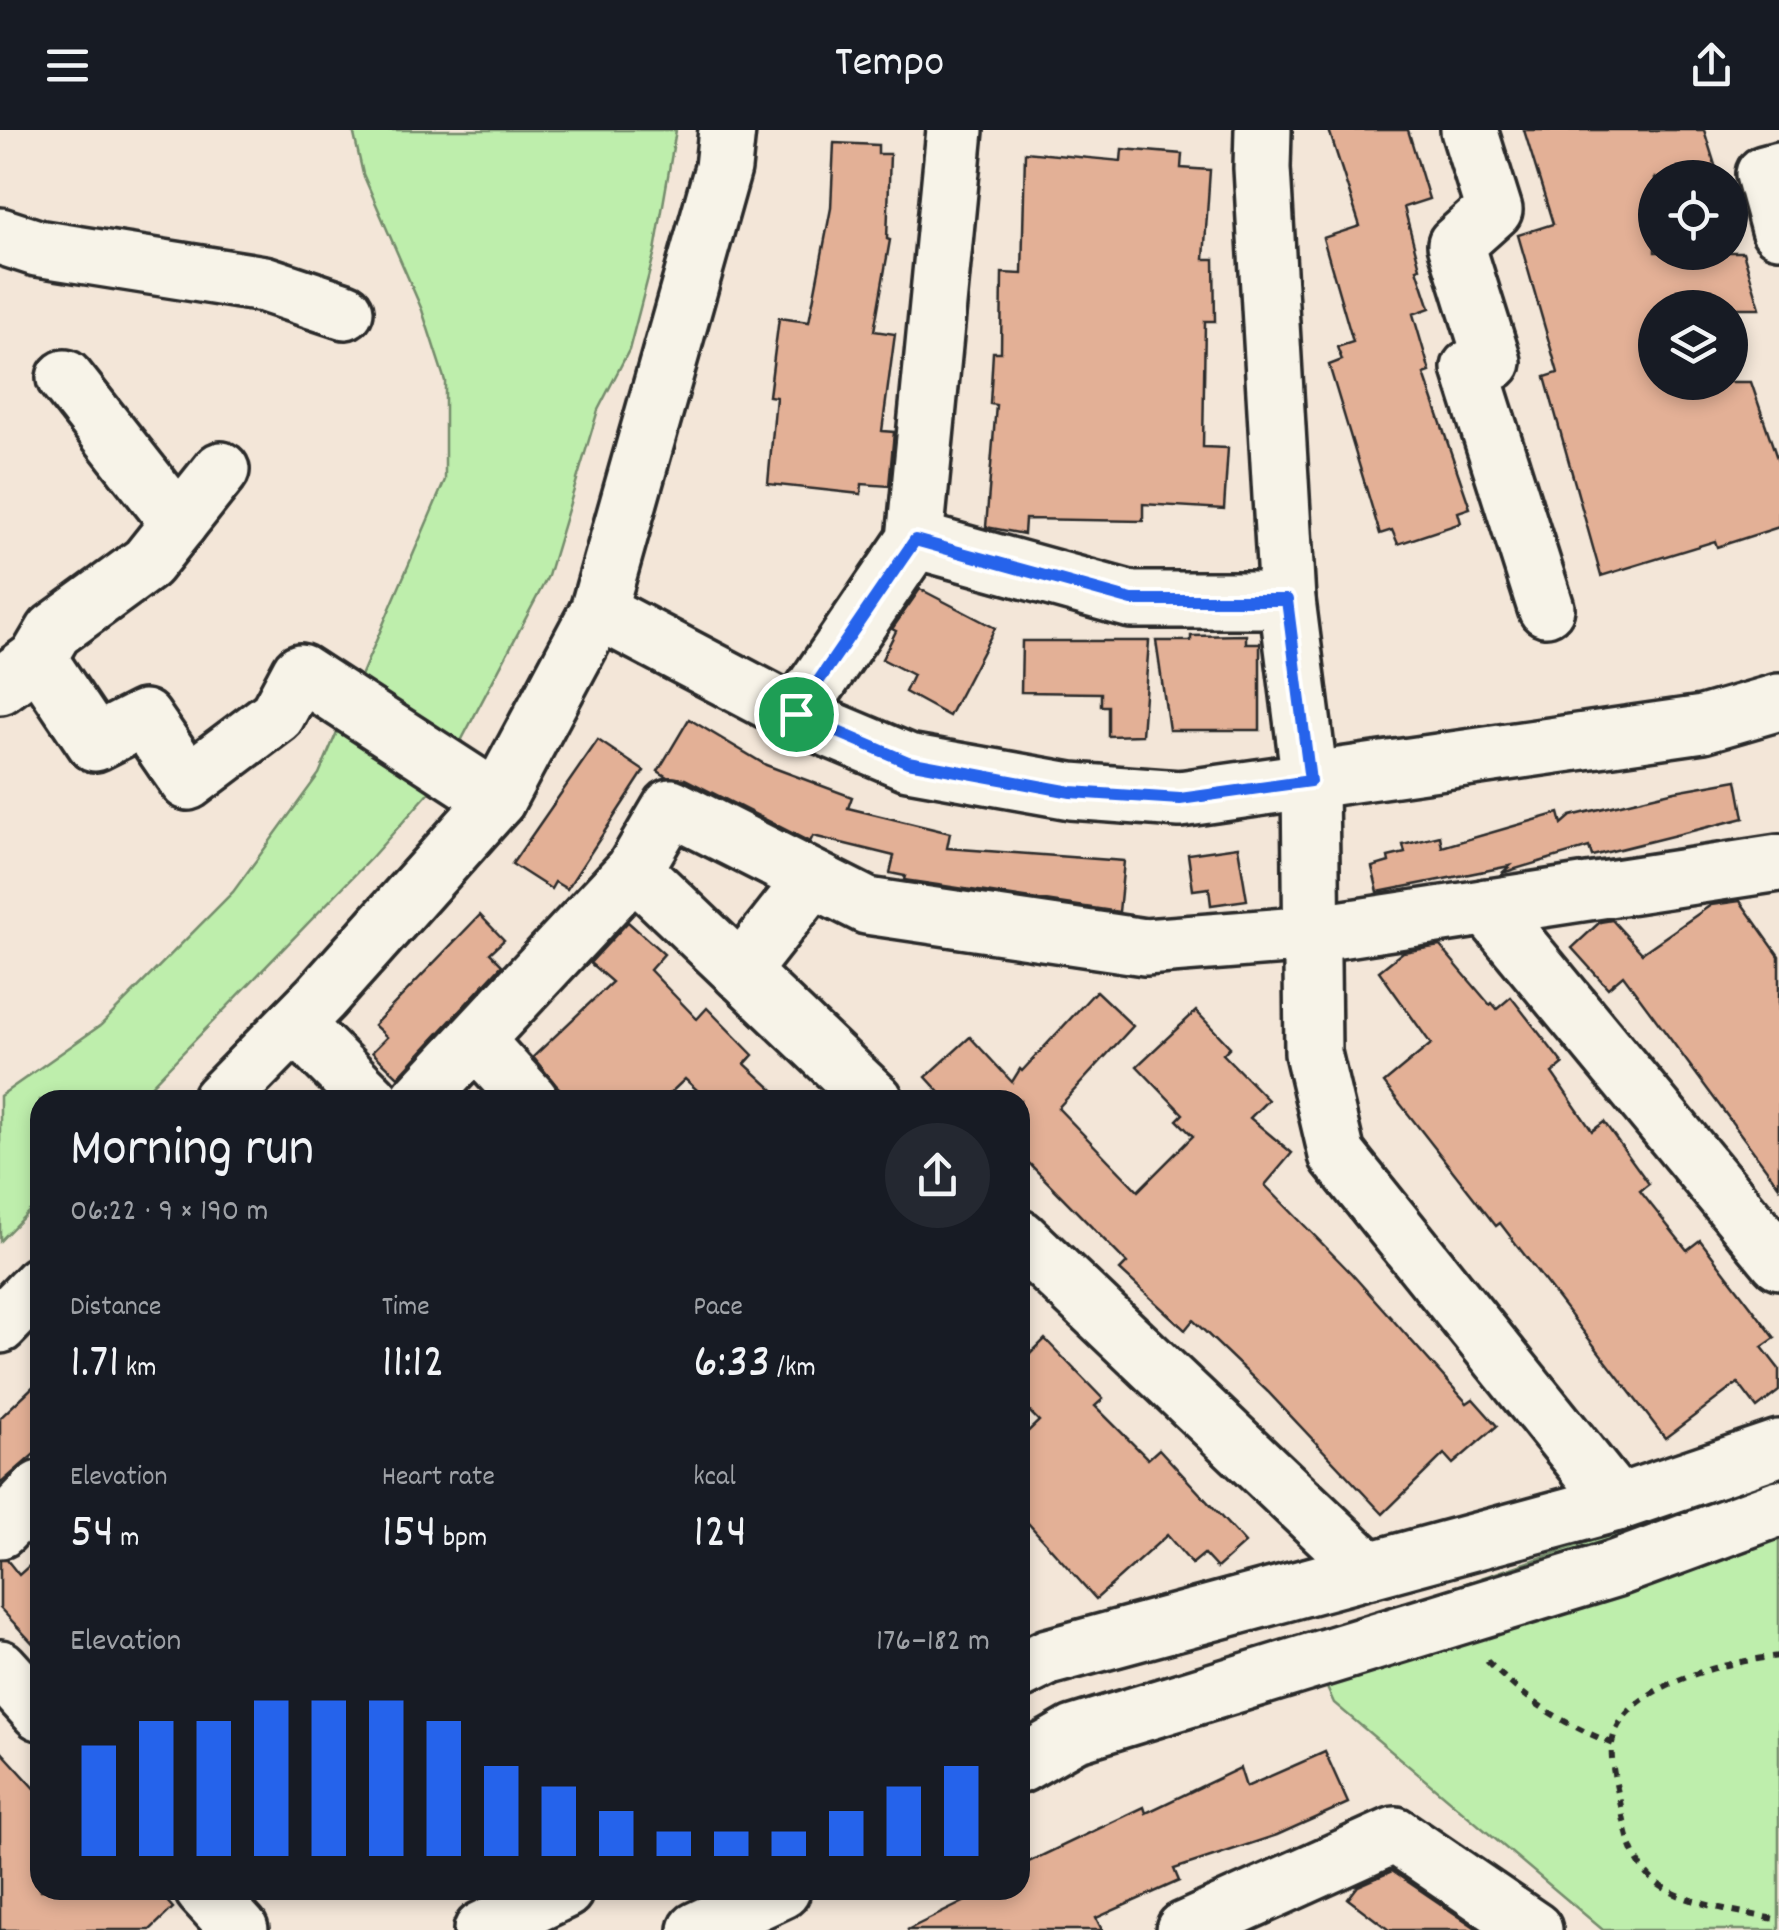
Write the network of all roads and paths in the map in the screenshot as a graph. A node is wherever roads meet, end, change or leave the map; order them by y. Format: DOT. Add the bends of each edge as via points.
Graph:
graph roads {
  1 [pos="727,130"];
  2 [pos="955,130"];
  3 [pos="1263,130"];
  4 [pos="1469,130"];
  5 [pos="1775,130"];
  6 [pos="1779,144"];
  7 [pos="1779,170"];
  8 [pos="1779,229"];
  9 [pos="0,236"];
  10 [pos="345,312"];
  11 [pos="64,378"];
  12 [pos="222,470"];
  13 [pos="179,523"];
  14 [pos="915,540"];
  15 [pos="1287,600"];
  16 [pos="1546,608"];
  17 [pos="598,611"];
  18 [pos="19,672"];
  19 [pos="1779,702"];
  20 [pos="796,714"];
  21 [pos="1310,781"];
  22 [pos="498,800"];
  23 [pos="1779,863"];
  24 [pos="634,870"];
  25 [pos="813,879"];
  26 [pos="1487,908"];
  27 [pos="1312,934"];
  28 [pos="740,972"];
  29 [pos="294,1024"];
  30 [pos="476,1041"];
  31 [pos="230,1090"];
  32 [pos="361,1090"];
  33 [pos="429,1090"];
  34 [pos="521,1090"];
  35 [pos="864,1090"];
  36 [pos="1030,1248"];
  37 [pos="1779,1261"];
  38 [pos="30,1294"];
  39 [pos="0,1325"];
  40 [pos="1779,1448"];
  41 [pos="30,1499"];
  42 [pos="1618,1503"];
  43 [pos="1779,1508"];
  44 [pos="0,1530"];
  45 [pos="1369,1570"];
  46 [pos="1456,1618"];
  47 [pos="1030,1652"];
  48 [pos="1779,1656"];
  49 [pos="0,1668"];
  50 [pos="30,1701"];
  51 [pos="1614,1744"];
  52 [pos="1030,1758"];
  53 [pos="212,1900"];
  54 [pos="545,1900"];
  55 [pos="761,1900"];
  56 [pos="786,1900"];
  57 [pos="1779,1920"];
  58 [pos="240,1930"];
  59 [pos="482,1930"];
  60 [pos="697,1930"];
  61 [pos="800,1930"];
  62 [pos="1184,1930"];
  63 [pos="1534,1930"];
  1 -- 17 [label="street" via="723,168"];
  2 -- 14 [label="street"];
  3 -- 15 [label="street"];
  4 -- 16 [label="street" via="1494,210 1456,244 1493,362 1470,368"];
  5 -- 6 [label="street"];
  7 -- 8 [label="street" via="1764,174"];
  9 -- 10 [label="street" via="38,248 264,284"];
  11 -- 13 [label="street"];
  12 -- 13 [label="street"];
  13 -- 18 [label="street" via="147,563 54,631"];
  14 -- 15 [label="street" via="1132,600"];
  14 -- 20 [label="street"];
  15 -- 21 [label="street"];
  17 -- 20 [label="street"];
  17 -- 22 [label="street"];
  18 -- 22 [label="street" via="95,743 144,718 188,782 278,715 300,672"];
  19 -- 21 [label="street" via="1703,724"];
  20 -- 21 [label="street" via="908,762 1071,792 1180,799"];
  21 -- 27 [label="street"];
  22 -- 29 [label="street"];
  23 -- 26 [label="street"];
  24 -- 25 [label="street" via="671,807"];
  24 -- 28 [label="street"];
  24 -- 30 [label="street"];
  25 -- 27 [label="street" via="867,906 1144,947"];
  25 -- 28 [label="street"];
  26 -- 27 [label="street"];
  26 -- 37 [label="street"];
  27 -- 42 [label="street" via="1313,1054 1336,1154"];
  28 -- 35 [label="street"];
  29 -- 31 [label="street"];
  29 -- 32 [label="street"];
  30 -- 33 [label="street"];
  30 -- 34 [label="street"];
  36 -- 45 [label="street"];
  38 -- 39 [label="street"];
  40 -- 42 [label="street"];
  41 -- 44 [label="street"];
  42 -- 45 [label="street"];
  43 -- 46 [label="street"];
  45 -- 47 [label="street"];
  46 -- 51 [label="path" via="1487,1662 1528,1701"];
  46 -- 52 [label="street" via="1074,1734"];
  48 -- 51 [label="path" via="1684,1678 1627,1713"];
  49 -- 50 [label="street"];
  51 -- 57 [label="path" via="1632,1854 1654,1881 1710,1905"];
  53 -- 58 [label="street"];
  54 -- 59 [label="street"];
  55 -- 60 [label="street"];
  56 -- 61 [label="street"];
  62 -- 63 [label="street" via="1394,1835"];
}
